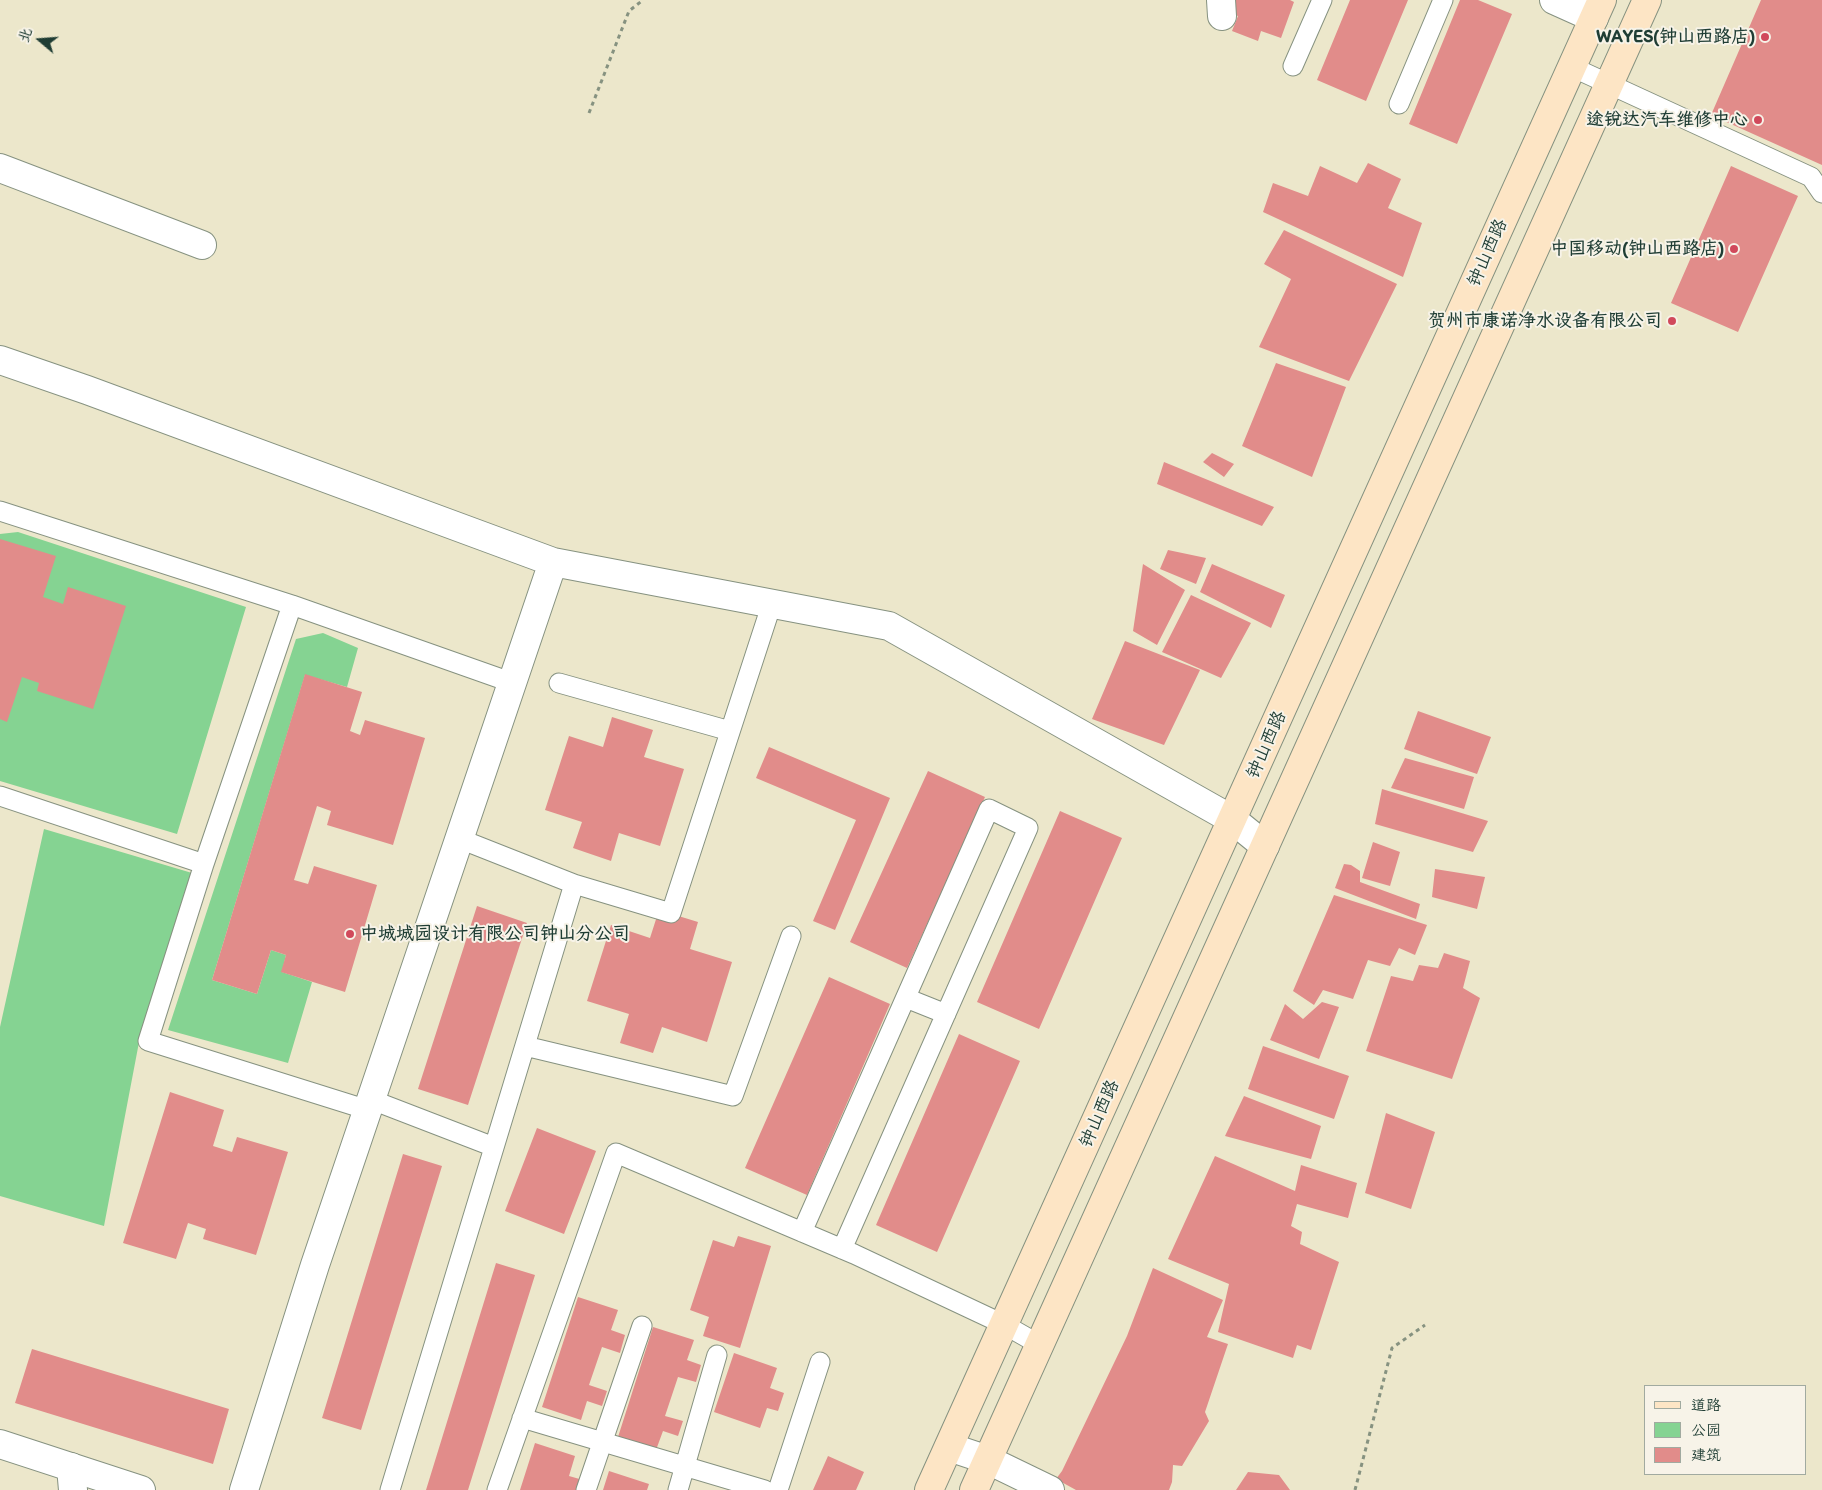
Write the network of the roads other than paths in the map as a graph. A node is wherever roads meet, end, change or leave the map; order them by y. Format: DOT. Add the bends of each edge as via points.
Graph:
graph roads {
  1 [pos="1322,0"];
  2 [pos="1443,0"];
  3 [pos="1554,0"];
  4 [pos="1647,0"];
  5 [pos="1598,9"];
  6 [pos="1293,66"];
  7 [pos="1572,67"];
  8 [pos="1608,84"];
  9 [pos="1399,104"];
  10 [pos="0,168"];
  11 [pos="1822,193"];
  12 [pos="202,245"];
  13 [pos="0,360"];
  14 [pos="0,511"];
  15 [pos="553,562"];
  16 [pos="772,603"];
  17 [pos="292,605"];
  18 [pos="513,683"];
  19 [pos="559,683"];
  20 [pos="730,731"];
  21 [pos="0,796"];
  22 [pos="1233,820"];
  23 [pos="460,839"];
  24 [pos="1266,846"];
  25 [pos="204,864"];
  26 [pos="574,884"];
  27 [pos="791,936"];
  28 [pos="906,998"];
  29 [pos="946,1014"];
  30 [pos="525,1046"];
  31 [pos="370,1105"];
  32 [pos="494,1147"];
  33 [pos="802,1232"];
  34 [pos="842,1249"];
  35 [pos="1005,1325"];
  36 [pos="642,1326"];
  37 [pos="1040,1345"];
  38 [pos="717,1355"];
  39 [pos="820,1362"];
  40 [pos="522,1418"];
  41 [pos="602,1441"];
  42 [pos="0,1444"];
  43 [pos="949,1447"];
  44 [pos="988,1460"];
  45 [pos="686,1466"];
  46 [pos="72,1479"];
  47 [pos="141,1490"];
  48 [pos="244,1490"];
  49 [pos="390,1490"];
  50 [pos="497,1490"];
  51 [pos="586,1490"];
  52 [pos="678,1490"];
  53 [pos="764,1490"];
  54 [pos="778,1490"];
  55 [pos="930,1490"];
  56 [pos="974,1490"];
  57 [pos="1050,1490"];
  1 -- 6 [label="lane"];
  2 -- 9 [label="lane"];
  3 -- 5 [label="street"];
  4 -- 8 [label="main road"];
  5 -- 7 [label="main road, 钟山西路"];
  7 -- 8 [label="lane"];
  7 -- 22 [label="main road, 钟山西路"];
  8 -- 11 [label="lane" via="1812,177"];
  8 -- 24 [label="main road"];
  10 -- 12 [label="street"];
  13 -- 15 [label="street"];
  14 -- 17 [label="lane"];
  15 -- 16 [label="street"];
  15 -- 18 [label="street"];
  16 -- 20 [label="lane"];
  16 -- 22 [label="street" via="889,626"];
  17 -- 18 [label="lane"];
  17 -- 25 [label="lane"];
  18 -- 23 [label="street"];
  19 -- 20 [label="lane"];
  20 -- 26 [label="lane" via="671,914"];
  21 -- 25 [label="lane"];
  22 -- 24 [label="street"];
  22 -- 35 [label="main road, 钟山西路"];
  23 -- 26 [label="lane"];
  23 -- 31 [label="street"];
  24 -- 37 [label="main road"];
  25 -- 31 [label="lane" via="148,1041"];
  26 -- 30 [label="lane"];
  27 -- 30 [label="lane" via="733,1096"];
  28 -- 29 [label="lane"];
  28 -- 29 [label="lane" via="990,810 1028,828"];
  28 -- 33 [label="lane"];
  29 -- 34 [label="lane"];
  30 -- 32 [label="lane"];
  31 -- 32 [label="lane"];
  31 -- 48 [label="street" via="315,1265"];
  32 -- 49 [label="lane"];
  33 -- 34 [label="lane"];
  33 -- 40 [label="lane" via="616,1153"];
  34 -- 35 [label="lane"];
  35 -- 37 [label="lane"];
  35 -- 43 [label="main road, 钟山西路"];
  36 -- 41 [label="lane"];
  37 -- 44 [label="main road"];
  38 -- 45 [label="lane"];
  39 -- 54 [label="lane"];
  40 -- 41 [label="lane"];
  40 -- 50 [label="lane"];
  41 -- 45 [label="lane"];
  41 -- 51 [label="lane"];
  42 -- 46 [label="street"];
  43 -- 44 [label="street"];
  43 -- 55 [label="main road, 钟山西路"];
  44 -- 56 [label="main road"];
  44 -- 57 [label="street"];
  45 -- 52 [label="lane"];
  45 -- 53 [label="lane"];
  46 -- 47 [label="street"];
}
